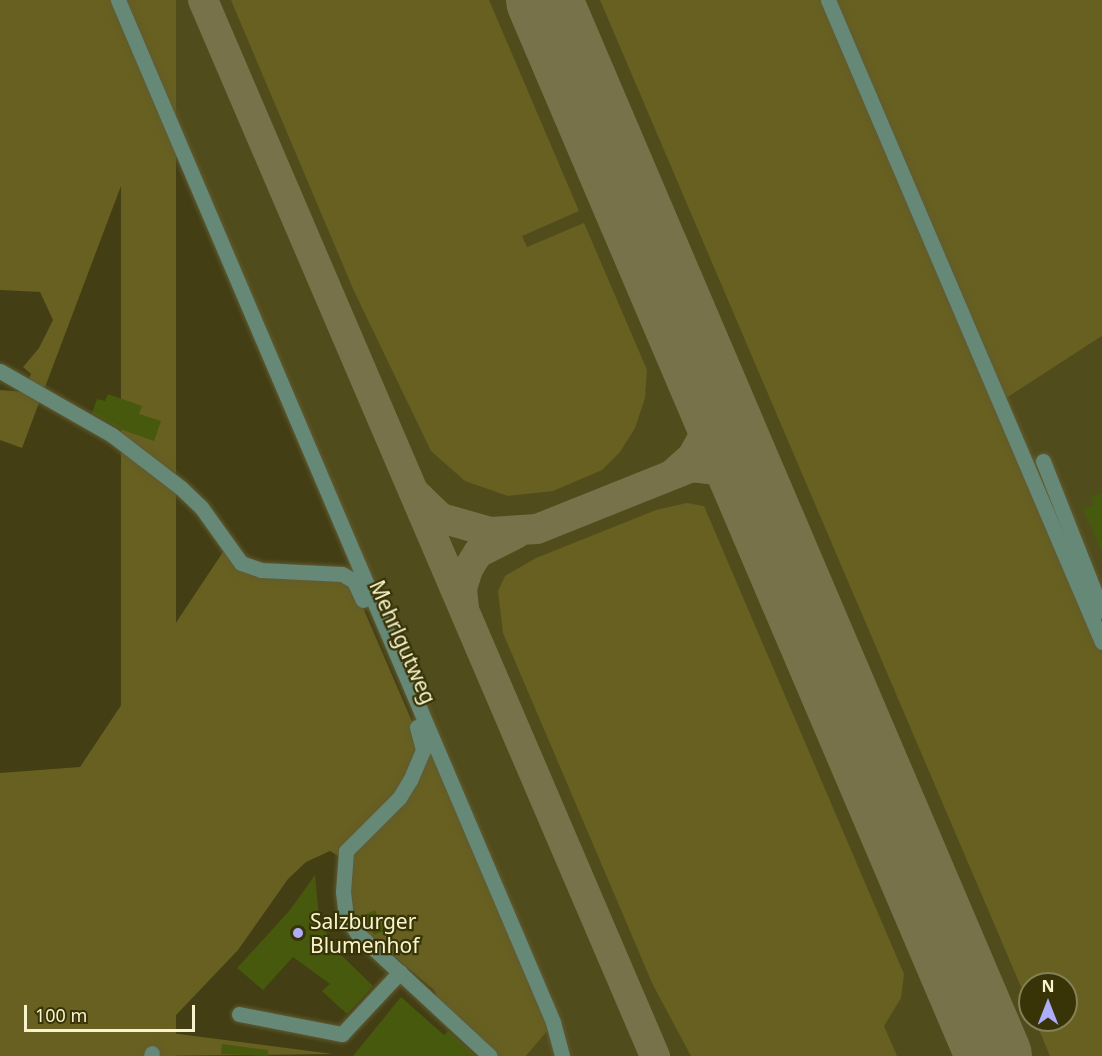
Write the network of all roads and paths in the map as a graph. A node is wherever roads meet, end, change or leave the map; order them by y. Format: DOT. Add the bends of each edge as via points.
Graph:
graph roads {
  1 [pos="118,0"];
  2 [pos="828,0"];
  3 [pos="0,371"];
  4 [pos="1043,461"];
  5 [pos="1097,580"];
  6 [pos="1102,611"];
  7 [pos="1102,642"];
  8 [pos="427,739"];
  9 [pos="400,972"];
  10 [pos="238,1014"];
  11 [pos="490,1056"];
  12 [pos="562,1056"];
  1 -- 8 [label="street"];
  2 -- 7 [label="street"];
  3 -- 8 [label="street, Mehrlgutweg" via="112,435 181,488 201,507 241,563 261,570 333,572 351,578"];
  4 -- 5 [label="street"];
  5 -- 6 [label="street"];
  8 -- 9 [label="street" via="420,761 399,798 346,851 343,867 343,892 351,926"];
  8 -- 12 [label="street" via="553,1022"];
  9 -- 10 [label="street" via="342,1034"];
  9 -- 11 [label="street"];
}
